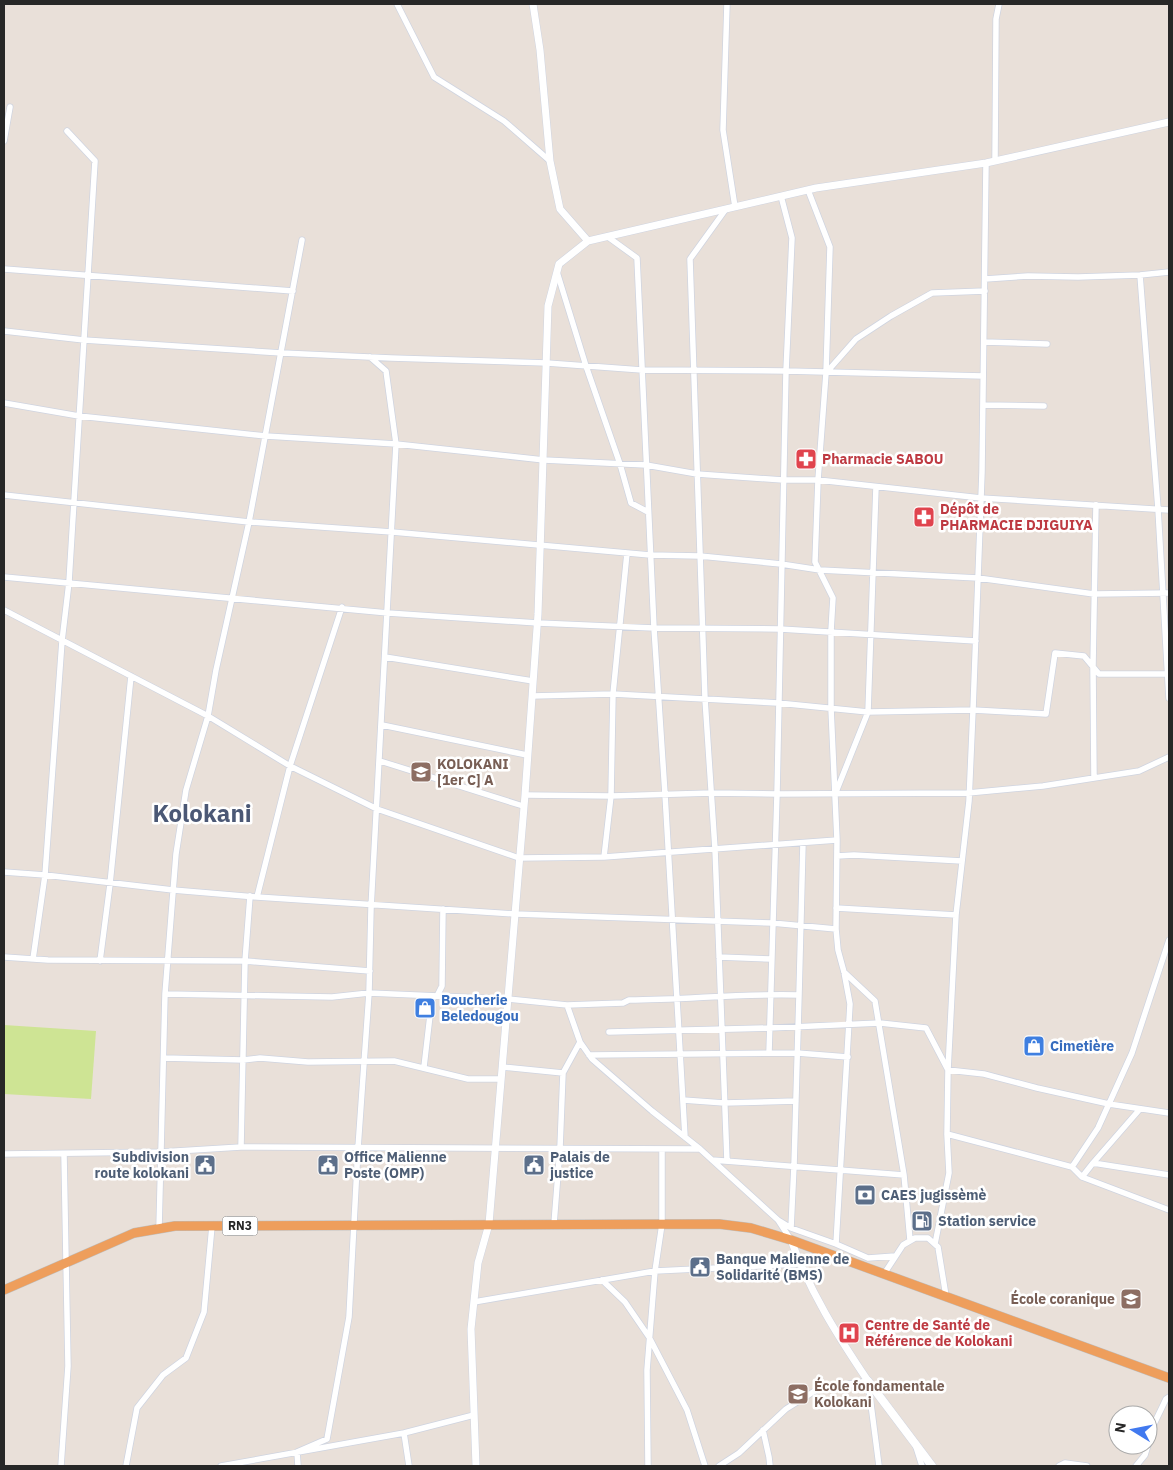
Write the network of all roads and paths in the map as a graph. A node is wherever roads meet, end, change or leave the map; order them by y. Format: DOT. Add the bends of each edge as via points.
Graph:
graph roads {
  1 [pos="397,4"];
  2 [pos="533,4"];
  3 [pos="727,4"];
  4 [pos="999,4"];
  5 [pos="10,107"];
  6 [pos="1169,122"];
  7 [pos="67,131"];
  8 [pos="4,141"];
  9 [pos="995,160"];
  10 [pos="550,162"];
  11 [pos="986,163"];
  12 [pos="808,190"];
  13 [pos="781,196"];
  14 [pos="735,207"];
  15 [pos="726,209"];
  16 [pos="608,236"];
  17 [pos="302,240"];
  18 [pos="588,241"];
  19 [pos="4,269"];
  20 [pos="557,272"];
  21 [pos="1169,272"];
  22 [pos="88,275"];
  23 [pos="1140,275"];
  24 [pos="985,280"];
  25 [pos="293,291"];
  26 [pos="985,291"];
  27 [pos="4,331"];
  28 [pos="84,340"];
  29 [pos="984,342"];
  30 [pos="1047,344"];
  31 [pos="282,353"];
  32 [pos="370,357"];
  33 [pos="547,363"];
  34 [pos="586,366"];
  35 [pos="642,370"];
  36 [pos="694,370"];
  37 [pos="786,371"];
  38 [pos="826,373"];
  39 [pos="983,376"];
  40 [pos="4,403"];
  41 [pos="983,405"];
  42 [pos="1044,406"];
  43 [pos="80,416"];
  44 [pos="266,436"];
  45 [pos="396,444"];
  46 [pos="544,460"];
  47 [pos="620,464"];
  48 [pos="646,465"];
  49 [pos="697,474"];
  50 [pos="783,480"];
  51 [pos="818,480"];
  52 [pos="876,487"];
  53 [pos="4,495"];
  54 [pos="981,498"];
  55 [pos="74,502"];
  56 [pos="1096,505"];
  57 [pos="1158,509"];
  58 [pos="1169,510"];
  59 [pos="648,512"];
  60 [pos="249,522"];
  61 [pos="392,532"];
  62 [pos="541,545"];
  63 [pos="627,552"];
  64 [pos="650,555"];
  65 [pos="700,556"];
  66 [pos="781,564"];
  67 [pos="820,570"];
  68 [pos="873,573"];
  69 [pos="4,577"];
  70 [pos="978,578"];
  71 [pos="69,582"];
  72 [pos="1166,593"];
  73 [pos="1094,594"];
  74 [pos="233,598"];
  75 [pos="342,608"];
  76 [pos="4,610"];
  77 [pos="388,613"];
  78 [pos="538,623"];
  79 [pos="621,626"];
  80 [pos="702,627"];
  81 [pos="654,628"];
  82 [pos="780,629"];
  83 [pos="831,631"];
  84 [pos="870,634"];
  85 [pos="62,641"];
  86 [pos="976,641"];
  87 [pos="385,657"];
  88 [pos="1093,666"];
  89 [pos="1168,674"];
  90 [pos="131,676"];
  91 [pos="533,681"];
  92 [pos="613,694"];
  93 [pos="532,696"];
  94 [pos="658,697"];
  95 [pos="1169,698"];
  96 [pos="705,699"];
  97 [pos="778,703"];
  98 [pos="831,708"];
  99 [pos="973,710"];
  100 [pos="868,712"];
  101 [pos="208,716"];
  102 [pos="382,724"];
  103 [pos="528,756"];
  104 [pos="1169,757"];
  105 [pos="380,761"];
  106 [pos="290,766"];
  107 [pos="1094,778"];
  108 [pos="712,792"];
  109 [pos="968,793"];
  110 [pos="666,794"];
  111 [pos="777,794"];
  112 [pos="836,794"];
  113 [pos="525,795"];
  114 [pos="611,796"];
  115 [pos="523,806"];
  116 [pos="377,809"];
  117 [pos="837,840"];
  118 [pos="803,843"];
  119 [pos="775,845"];
  120 [pos="715,850"];
  121 [pos="668,853"];
  122 [pos="837,856"];
  123 [pos="604,857"];
  124 [pos="520,858"];
  125 [pos="962,861"];
  126 [pos="4,872"];
  127 [pos="45,875"];
  128 [pos="110,884"];
  129 [pos="172,890"];
  130 [pos="253,896"];
  131 [pos="372,904"];
  132 [pos="836,908"];
  133 [pos="443,909"];
  134 [pos="515,914"];
  135 [pos="956,915"];
  136 [pos="673,920"];
  137 [pos="718,921"];
  138 [pos="772,923"];
  139 [pos="800,926"];
  140 [pos="836,929"];
  141 [pos="1169,940"];
  142 [pos="4,957"];
  143 [pos="719,957"];
  144 [pos="33,959"];
  145 [pos="771,959"];
  146 [pos="100,961"];
  147 [pos="167,961"];
  148 [pos="245,961"];
  149 [pos="370,971"];
  150 [pos="844,972"];
  151 [pos="369,993"];
  152 [pos="165,994"];
  153 [pos="770,994"];
  154 [pos="799,995"];
  155 [pos="244,996"];
  156 [pos="436,996"];
  157 [pos="720,997"];
  158 [pos="508,999"];
  159 [pos="678,1000"];
  160 [pos="566,1005"];
  161 [pos="880,1023"];
  162 [pos="849,1024"];
  163 [pos="798,1027"];
  164 [pos="769,1028"];
  165 [pos="722,1029"];
  166 [pos="680,1030"];
  167 [pos="609,1032"];
  168 [pos="580,1042"];
  169 [pos="768,1053"];
  170 [pos="797,1053"];
  171 [pos="681,1054"];
  172 [pos="723,1054"];
  173 [pos="589,1055"];
  174 [pos="848,1057"];
  175 [pos="164,1058"];
  176 [pos="243,1060"];
  177 [pos="364,1061"];
  178 [pos="424,1067"];
  179 [pos="502,1067"];
  180 [pos="948,1070"];
  181 [pos="563,1073"];
  182 [pos="501,1079"];
  183 [pos="683,1100"];
  184 [pos="796,1101"];
  185 [pos="724,1103"];
  186 [pos="1109,1104"];
  187 [pos="1140,1109"];
  188 [pos="1169,1113"];
  189 [pos="947,1134"];
  190 [pos="685,1137"];
  191 [pos="241,1147"];
  192 [pos="358,1148"];
  193 [pos="496,1148"];
  194 [pos="560,1148"];
  195 [pos="662,1149"];
  196 [pos="700,1149"];
  197 [pos="160,1152"];
  198 [pos="4,1154"];
  199 [pos="64,1154"];
  200 [pos="712,1160"];
  201 [pos="726,1161"];
  202 [pos="1093,1163"];
  203 [pos="794,1166"];
  204 [pos="1072,1167"];
  205 [pos="842,1170"];
  206 [pos="904,1175"];
  207 [pos="1169,1175"];
  208 [pos="1082,1177"];
  209 [pos="1169,1210"];
  210 [pos="778,1220"];
  211 [pos="489,1224"];
  212 [pos="554,1224"];
  213 [pos="662,1224"];
  214 [pos="355,1225"];
  215 [pos="212,1226"];
  216 [pos="159,1228"];
  217 [pos="791,1228"];
  218 [pos="791,1240"];
  219 [pos="910,1240"];
  220 [pos="836,1244"];
  221 [pos="935,1244"];
  222 [pos="895,1256"];
  223 [pos="66,1262"];
  224 [pos="800,1264"];
  225 [pos="655,1271"];
  226 [pos="884,1274"];
  227 [pos="602,1280"];
  228 [pos="4,1290"];
  229 [pos="946,1296"];
  230 [pos="474,1302"];
  231 [pos="649,1337"];
  232 [pos="1169,1378"];
  233 [pos="868,1381"];
  234 [pos="1169,1397"];
  235 [pos="474,1415"];
  236 [pos="1158,1416"];
  237 [pos="763,1430"];
  238 [pos="404,1433"];
  239 [pos="914,1442"];
  240 [pos="297,1452"];
  241 [pos="1145,1455"];
  242 [pos="61,1466"];
  243 [pos="126,1466"];
  244 [pos="221,1466"];
  245 [pos="298,1466"];
  246 [pos="409,1466"];
  247 [pos="476,1466"];
  248 [pos="648,1466"];
  249 [pos="705,1466"];
  250 [pos="719,1466"];
  251 [pos="770,1466"];
  252 [pos="879,1466"];
  253 [pos="922,1466"];
  254 [pos="932,1466"];
  255 [pos="1059,1466"];
  256 [pos="1087,1466"];
  257 [pos="1136,1466"];
  1 -- 10 [label="street" via="434,77 504,121"];
  2 -- 10 [label="street"];
  3 -- 14 [label="street" via="723,130"];
  4 -- 9 [label="street" via="996,19"];
  5 -- 8 [label="street"];
  6 -- 9 [label="street"];
  7 -- 22 [label="street" via="95,161"];
  9 -- 11 [label="street"];
  10 -- 18 [label="street" via="560,209"];
  11 -- 12 [label="street"];
  11 -- 24 [label="street"];
  12 -- 13 [label="street"];
  12 -- 38 [label="street" via="830,248"];
  13 -- 14 [label="street"];
  13 -- 37 [label="street" via="792,238"];
  14 -- 15 [label="street"];
  15 -- 16 [label="street"];
  15 -- 36 [label="street" via="690,259"];
  16 -- 18 [label="street"];
  16 -- 35 [label="street" via="636,258"];
  17 -- 25 [label="street"];
  18 -- 20 [label="street" via="559,264"];
  19 -- 22 [label="street"];
  20 -- 33 [label="street" via="548,306"];
  20 -- 34 [label="street"];
  21 -- 23 [label="street"];
  22 -- 25 [label="street"];
  22 -- 28 [label="street"];
  23 -- 24 [label="street" via="1028,276"];
  23 -- 57 [label="street"];
  24 -- 26 [label="street"];
  25 -- 31 [label="street"];
  26 -- 29 [label="street"];
  26 -- 38 [label="street" via="932,293 856,339"];
  27 -- 28 [label="street"];
  28 -- 31 [label="street"];
  28 -- 43 [label="street"];
  29 -- 30 [label="street"];
  29 -- 39 [label="street"];
  31 -- 32 [label="street"];
  31 -- 44 [label="street"];
  32 -- 33 [label="street"];
  32 -- 45 [label="street" via="386,371"];
  33 -- 34 [label="street"];
  33 -- 46 [label="street"];
  34 -- 35 [label="street"];
  34 -- 47 [label="street"];
  35 -- 36 [label="street"];
  35 -- 48 [label="street"];
  36 -- 37 [label="street"];
  36 -- 49 [label="street"];
  37 -- 38 [label="street"];
  37 -- 50 [label="street"];
  38 -- 39 [label="street"];
  38 -- 51 [label="street"];
  39 -- 41 [label="street"];
  40 -- 43 [label="street"];
  41 -- 42 [label="street"];
  41 -- 54 [label="street"];
  43 -- 44 [label="street"];
  43 -- 55 [label="street"];
  44 -- 45 [label="street"];
  44 -- 60 [label="street"];
  45 -- 46 [label="street"];
  45 -- 61 [label="street"];
  46 -- 47 [label="street"];
  46 -- 62 [label="street"];
  47 -- 48 [label="street"];
  47 -- 59 [label="street" via="631,503"];
  48 -- 49 [label="street"];
  48 -- 59 [label="street"];
  49 -- 50 [label="street"];
  49 -- 65 [label="street"];
  50 -- 51 [label="street"];
  50 -- 66 [label="street"];
  51 -- 52 [label="street"];
  51 -- 67 [label="street" via="815,562"];
  52 -- 54 [label="street"];
  52 -- 68 [label="street"];
  53 -- 55 [label="street"];
  54 -- 56 [label="street"];
  54 -- 70 [label="street"];
  55 -- 60 [label="street"];
  55 -- 71 [label="street"];
  56 -- 57 [label="street"];
  56 -- 73 [label="street"];
  57 -- 58 [label="street"];
  57 -- 72 [label="street"];
  59 -- 64 [label="street"];
  60 -- 61 [label="street"];
  60 -- 74 [label="street"];
  61 -- 62 [label="street"];
  61 -- 77 [label="street"];
  62 -- 63 [label="street"];
  62 -- 78 [label="street"];
  63 -- 64 [label="street"];
  63 -- 79 [label="street"];
  64 -- 65 [label="street"];
  64 -- 81 [label="street"];
  65 -- 66 [label="street"];
  65 -- 80 [label="street"];
  66 -- 67 [label="street"];
  66 -- 82 [label="street"];
  67 -- 68 [label="street"];
  67 -- 83 [label="street" via="833,598"];
  68 -- 70 [label="street"];
  68 -- 84 [label="street"];
  69 -- 71 [label="street"];
  70 -- 73 [label="street"];
  70 -- 86 [label="street"];
  71 -- 74 [label="street"];
  71 -- 85 [label="street"];
  72 -- 73 [label="street"];
  72 -- 89 [label="street"];
  73 -- 88 [label="street"];
  74 -- 75 [label="street"];
  74 -- 101 [label="street"];
  75 -- 77 [label="street"];
  75 -- 106 [label="street"];
  76 -- 85 [label="street"];
  77 -- 78 [label="street"];
  77 -- 87 [label="street"];
  78 -- 79 [label="street"];
  78 -- 91 [label="street"];
  79 -- 81 [label="street"];
  79 -- 92 [label="street"];
  80 -- 81 [label="street"];
  80 -- 82 [label="street"];
  80 -- 96 [label="street"];
  81 -- 94 [label="street"];
  82 -- 83 [label="street"];
  82 -- 97 [label="street"];
  83 -- 84 [label="street"];
  83 -- 98 [label="street"];
  84 -- 86 [label="street"];
  84 -- 100 [label="street"];
  85 -- 90 [label="street"];
  85 -- 127 [label="street"];
  86 -- 99 [label="street"];
  87 -- 91 [label="street"];
  87 -- 102 [label="street"];
  88 -- 89 [label="street" via="1099,674"];
  88 -- 99 [label="street" via="1084,656 1055,653 1046,714"];
  88 -- 107 [label="street"];
  89 -- 95 [label="street"];
  90 -- 101 [label="street"];
  90 -- 128 [label="street"];
  91 -- 93 [label="street"];
  92 -- 93 [label="street"];
  92 -- 94 [label="street"];
  92 -- 114 [label="street"];
  93 -- 103 [label="street"];
  94 -- 96 [label="street"];
  94 -- 110 [label="street"];
  96 -- 97 [label="street"];
  96 -- 108 [label="street"];
  97 -- 98 [label="street"];
  97 -- 111 [label="street"];
  98 -- 100 [label="street"];
  98 -- 112 [label="street"];
  99 -- 100 [label="street"];
  99 -- 109 [label="street"];
  100 -- 112 [label="street"];
  101 -- 106 [label="street"];
  101 -- 129 [label="street" via="186,790"];
  102 -- 103 [label="street"];
  102 -- 105 [label="street"];
  103 -- 113 [label="street"];
  104 -- 107 [label="street" via="1139,771"];
  105 -- 115 [label="street"];
  105 -- 116 [label="street"];
  106 -- 116 [label="street"];
  106 -- 130 [label="street"];
  107 -- 109 [label="street"];
  108 -- 110 [label="street"];
  108 -- 111 [label="street"];
  108 -- 120 [label="street"];
  109 -- 112 [label="street"];
  109 -- 125 [label="street"];
  110 -- 114 [label="street"];
  110 -- 121 [label="street"];
  111 -- 112 [label="street"];
  111 -- 119 [label="street"];
  112 -- 117 [label="street"];
  113 -- 114 [label="street"];
  113 -- 115 [label="street"];
  114 -- 123 [label="street"];
  115 -- 124 [label="street"];
  116 -- 124 [label="street"];
  116 -- 131 [label="street"];
  117 -- 118 [label="street"];
  117 -- 122 [label="street"];
  118 -- 119 [label="street"];
  118 -- 139 [label="street"];
  119 -- 120 [label="street"];
  119 -- 138 [label="street"];
  120 -- 121 [label="street"];
  120 -- 137 [label="street"];
  121 -- 123 [label="street"];
  121 -- 136 [label="street"];
  122 -- 125 [label="street"];
  122 -- 132 [label="street"];
  123 -- 124 [label="street"];
  124 -- 134 [label="street"];
  125 -- 135 [label="street"];
  126 -- 127 [label="street"];
  127 -- 128 [label="street"];
  127 -- 144 [label="street"];
  128 -- 129 [label="street"];
  128 -- 146 [label="street"];
  129 -- 130 [label="street"];
  129 -- 147 [label="street"];
  130 -- 131 [label="street"];
  130 -- 148 [label="street"];
  131 -- 133 [label="street"];
  131 -- 149 [label="street"];
  132 -- 135 [label="street"];
  132 -- 140 [label="street"];
  133 -- 134 [label="street"];
  133 -- 156 [label="street" via="442,986"];
  134 -- 136 [label="street"];
  134 -- 158 [label="street"];
  135 -- 180 [label="street"];
  136 -- 137 [label="street"];
  136 -- 159 [label="street"];
  137 -- 138 [label="street"];
  137 -- 143 [label="street"];
  138 -- 139 [label="street"];
  138 -- 145 [label="street"];
  139 -- 140 [label="street"];
  139 -- 154 [label="street"];
  140 -- 150 [label="street"];
  141 -- 186 [label="street" via="1132,1053"];
  142 -- 144 [label="street"];
  143 -- 145 [label="street"];
  143 -- 157 [label="street"];
  144 -- 146 [label="street"];
  145 -- 153 [label="street"];
  146 -- 147 [label="street"];
  147 -- 148 [label="street"];
  147 -- 152 [label="street"];
  148 -- 149 [label="street"];
  148 -- 155 [label="street"];
  149 -- 151 [label="street"];
  150 -- 161 [label="street" via="876,1001"];
  150 -- 162 [label="street" via="850,1004"];
  151 -- 155 [label="street" via="332,997"];
  151 -- 156 [label="street"];
  151 -- 177 [label="street"];
  152 -- 155 [label="street"];
  152 -- 175 [label="street"];
  153 -- 154 [label="street"];
  153 -- 157 [label="street"];
  153 -- 164 [label="street"];
  154 -- 163 [label="street"];
  155 -- 176 [label="street"];
  156 -- 158 [label="street"];
  156 -- 178 [label="street" via="432,998"];
  157 -- 159 [label="street"];
  157 -- 165 [label="street"];
  158 -- 160 [label="street"];
  158 -- 179 [label="street"];
  159 -- 160 [label="street"];
  159 -- 166 [label="street"];
  160 -- 168 [label="street"];
  161 -- 162 [label="street"];
  161 -- 180 [label="street" via="926,1028"];
  161 -- 206 [label="street"];
  162 -- 163 [label="street"];
  162 -- 174 [label="street"];
  163 -- 164 [label="street"];
  163 -- 170 [label="street"];
  164 -- 165 [label="street"];
  164 -- 169 [label="street"];
  165 -- 166 [label="street"];
  165 -- 172 [label="street"];
  166 -- 167 [label="street"];
  166 -- 171 [label="street"];
  168 -- 173 [label="street"];
  168 -- 181 [label="street"];
  169 -- 170 [label="street"];
  169 -- 172 [label="street"];
  170 -- 174 [label="street"];
  170 -- 184 [label="street"];
  171 -- 172 [label="street"];
  171 -- 173 [label="street"];
  171 -- 183 [label="street"];
  172 -- 185 [label="street"];
  173 -- 190 [label="street"];
  174 -- 205 [label="street"];
  175 -- 176 [label="street"];
  175 -- 197 [label="street"];
  176 -- 177 [label="street"];
  176 -- 191 [label="street"];
  177 -- 178 [label="street"];
  177 -- 192 [label="street"];
  178 -- 182 [label="street" via="468,1079"];
  179 -- 181 [label="street"];
  179 -- 182 [label="street"];
  180 -- 186 [label="street" via="984,1074"];
  180 -- 189 [label="street"];
  181 -- 194 [label="street"];
  182 -- 193 [label="street"];
  183 -- 185 [label="street"];
  183 -- 190 [label="street"];
  184 -- 185 [label="street"];
  184 -- 203 [label="street"];
  185 -- 201 [label="street"];
  186 -- 187 [label="street"];
  186 -- 204 [label="street" via="1098,1128"];
  187 -- 188 [label="street"];
  187 -- 202 [label="street"];
  189 -- 204 [label="street"];
  189 -- 221 [label="street" via="949,1173"];
  190 -- 196 [label="street"];
  191 -- 192 [label="street"];
  191 -- 197 [label="street"];
  192 -- 193 [label="street"];
  192 -- 214 [label="street"];
  193 -- 194 [label="street"];
  193 -- 211 [label="street"];
  194 -- 195 [label="street"];
  194 -- 212 [label="street"];
  195 -- 196 [label="street"];
  195 -- 213 [label="street"];
  196 -- 200 [label="street"];
  197 -- 199 [label="street"];
  197 -- 216 [label="street"];
  198 -- 199 [label="street"];
  199 -- 223 [label="street"];
  200 -- 201 [label="street"];
  200 -- 210 [label="street"];
  201 -- 203 [label="street"];
  202 -- 207 [label="street"];
  202 -- 208 [label="street"];
  203 -- 205 [label="street"];
  203 -- 217 [label="street"];
  204 -- 208 [label="street"];
  205 -- 206 [label="street"];
  205 -- 220 [label="street"];
  206 -- 219 [label="street"];
  208 -- 209 [label="street"];
  210 -- 217 [label="street"];
  210 -- 218 [label="street"];
  211 -- 212 [label="highway, RN3"];
  211 -- 214 [label="highway, RN3"];
  211 -- 230 [label="street" via="478,1263"];
  212 -- 213 [label="highway, RN3"];
  213 -- 218 [label="highway, RN3" via="718,1224 751,1228"];
  213 -- 225 [label="street"];
  214 -- 215 [label="highway, RN3"];
  214 -- 240 [label="street" via="349,1317 327,1439"];
  215 -- 216 [label="highway, RN3"];
  215 -- 243 [label="street" via="204,1312 186,1358 163,1375 137,1408"];
  216 -- 223 [label="highway, RN3" via="134,1233"];
  217 -- 220 [label="street"];
  218 -- 224 [label="street"];
  218 -- 226 [label="highway, RN3"];
  219 -- 221 [label="street" via="928,1238"];
  219 -- 222 [label="street"];
  220 -- 222 [label="street" via="868,1258"];
  221 -- 229 [label="street"];
  222 -- 226 [label="street"];
  223 -- 228 [label="highway, RN3"];
  223 -- 242 [label="street" via="68,1366"];
  224 -- 225 [label="street"];
  224 -- 233 [label="street" via="835,1333"];
  225 -- 227 [label="street"];
  225 -- 231 [label="street"];
  226 -- 229 [label="highway, RN3"];
  227 -- 230 [label="street"];
  227 -- 231 [label="street" via="625,1302"];
  229 -- 232 [label="highway, RN3"];
  230 -- 235 [label="street"];
  231 -- 248 [label="street"];
  231 -- 249 [label="street" via="687,1410"];
  233 -- 237 [label="street" via="818,1389 786,1408"];
  233 -- 239 [label="main road"];
  233 -- 252 [label="street"];
  234 -- 236 [label="street"];
  235 -- 238 [label="street"];
  235 -- 247 [label="street"];
  237 -- 250 [label="street" via="739,1453"];
  237 -- 251 [label="street"];
  238 -- 240 [label="street"];
  238 -- 246 [label="street"];
  239 -- 253 [label="street"];
  239 -- 254 [label="main road"];
  240 -- 244 [label="street"];
  240 -- 245 [label="street"];
  241 -- 257 [label="street"];
  255 -- 256 [label="street" via="1065,1463"];
}
